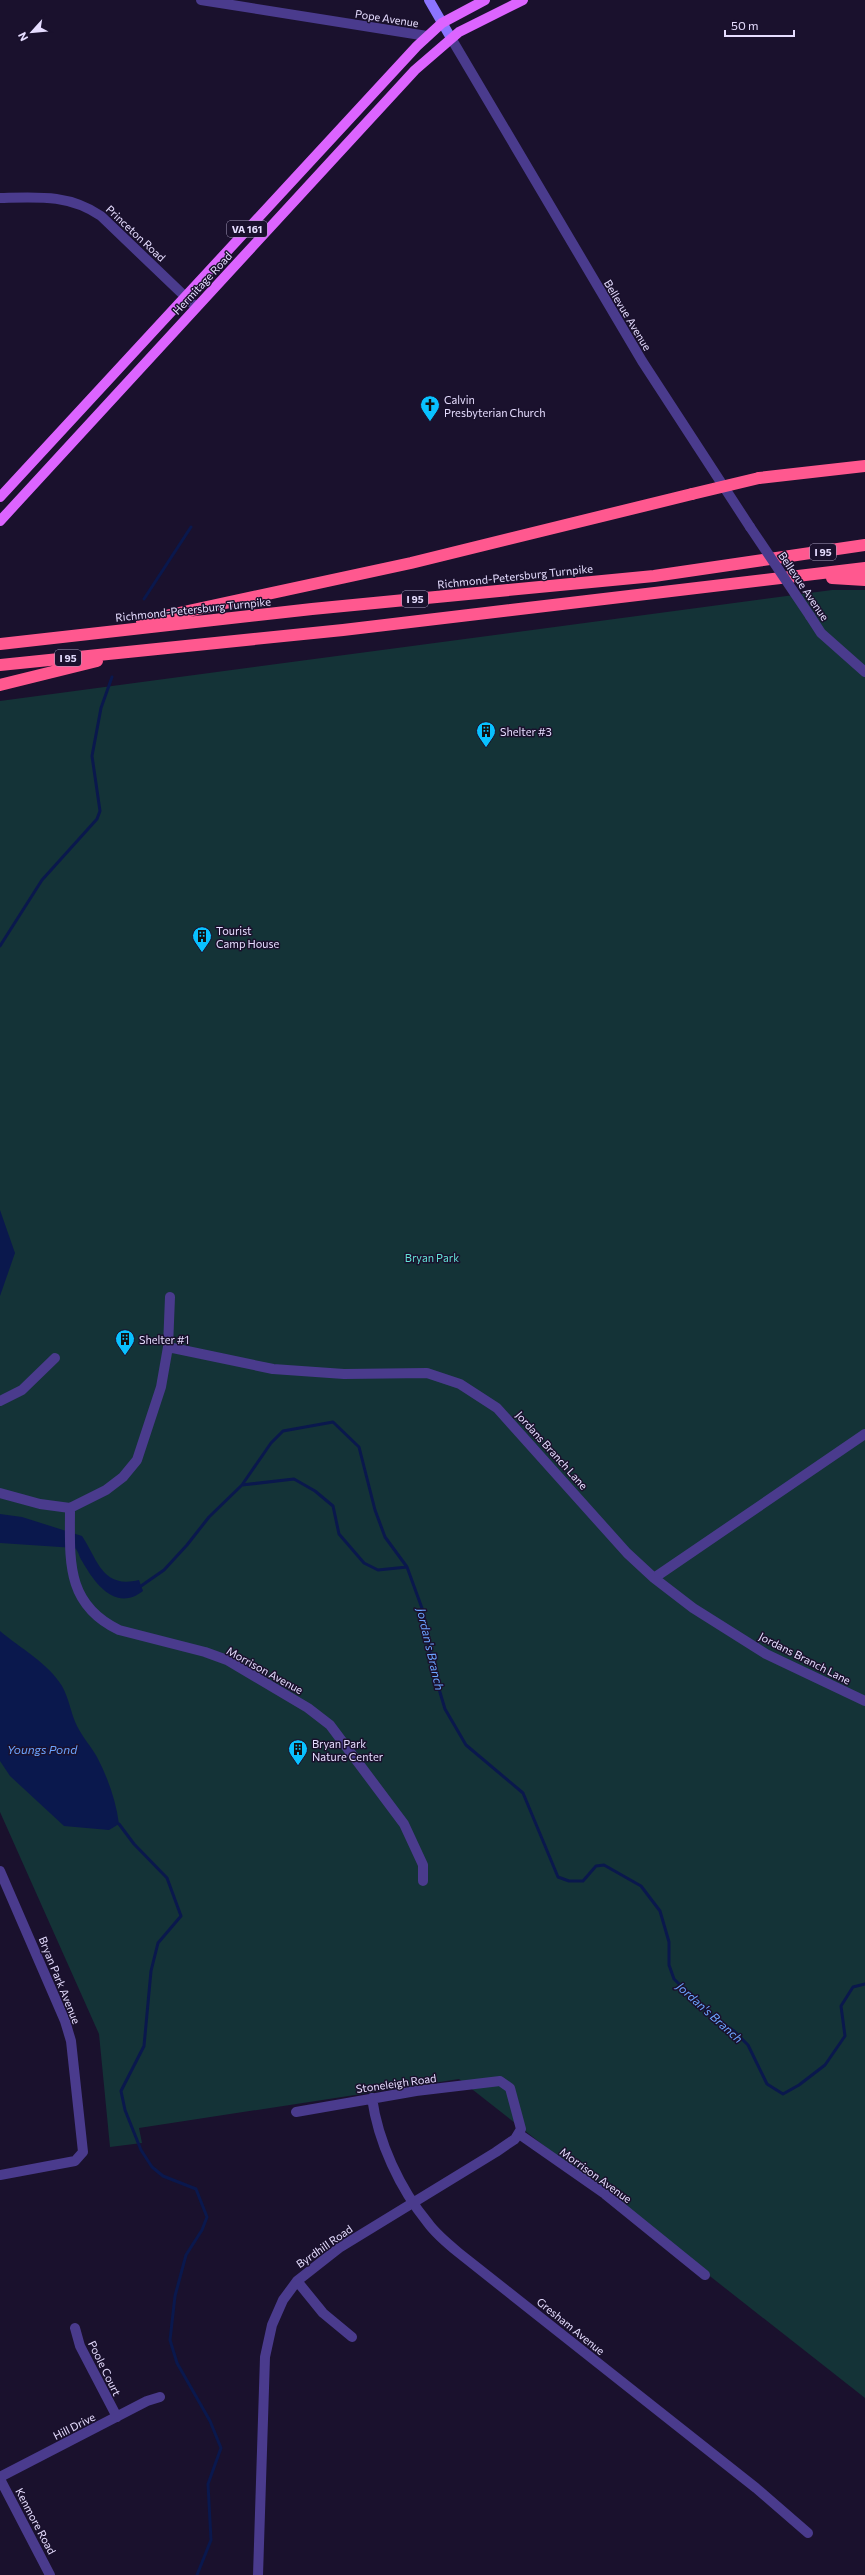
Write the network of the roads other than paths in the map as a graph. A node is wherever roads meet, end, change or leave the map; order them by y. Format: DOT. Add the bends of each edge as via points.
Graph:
graph roads {
  1 [pos="201,0"];
  2 [pos="429,0"];
  3 [pos="485,0"];
  4 [pos="523,0"];
  5 [pos="442,23"];
  6 [pos="427,36"];
  7 [pos="451,38"];
  8 [pos="0,198"];
  9 [pos="185,296"];
  10 [pos="196,307"];
  11 [pos="865,466"];
  12 [pos="0,497"];
  13 [pos="0,521"];
  14 [pos="865,545"];
  15 [pos="865,568"];
  16 [pos="805,576"];
  17 [pos="865,580"];
  18 [pos="72,636"];
  19 [pos="0,644"];
  20 [pos="136,651"];
  21 [pos="0,664"];
  22 [pos="865,672"];
  23 [pos="0,686"];
  24 [pos="170,1297"];
  25 [pos="168,1347"];
  26 [pos="55,1358"];
  27 [pos="0,1401"];
  28 [pos="865,1434"];
  29 [pos="0,1493"];
  30 [pos="70,1508"];
  31 [pos="654,1578"];
  32 [pos="865,1701"];
  33 [pos="0,1871"];
  34 [pos="423,1881"];
  35 [pos="372,2098"];
  36 [pos="296,2112"];
  37 [pos="519,2134"];
  38 [pos="0,2175"];
  39 [pos="412,2203"];
  40 [pos="705,2275"];
  41 [pos="297,2281"];
  42 [pos="75,2328"];
  43 [pos="352,2337"];
  44 [pos="160,2397"];
  45 [pos="117,2417"];
  46 [pos="0,2478"];
  47 [pos="808,2533"];
  48 [pos="50,2575"];
  49 [pos="258,2575"];
  1 -- 6 [label="street, Pope Avenue"];
  2 -- 5 [label="street, Bellevue Avenue"];
  3 -- 5 [label="main road, Hermitage Road / VA 161"];
  4 -- 7 [label="main road, Hermitage Road / VA 161"];
  5 -- 6 [label="main road, Hermitage Road / VA 161"];
  5 -- 7 [label="street, Bellevue Avenue"];
  6 -- 9 [label="main road, Hermitage Road / VA 161"];
  7 -- 10 [label="main road, Hermitage Road / VA 161" via="415,70"];
  7 -- 22 [label="street, Bellevue Avenue, bridge" via="642,361 750,527 821,633"];
  8 -- 9 [label="street, Princeton Road" via="65,199 89,207"];
  9 -- 10 [label="street, Princeton Road"];
  9 -- 12 [label="main road, Hermitage Road / VA 161"];
  10 -- 13 [label="main road, Hermitage Road / VA 161"];
  11 -- 18 [label="highway, bridge" via="759,478 412,563"];
  14 -- 18 [label="highway, Richmond-Petersburg Turnpike / I 95" via="654,576 312,609"];
  15 -- 16 [label="highway, I 95"];
  16 -- 17 [label="highway"];
  16 -- 20 [label="highway, I 95" via="343,630"];
  18 -- 19 [label="highway, Richmond-Petersburg Turnpike / I 95"];
  20 -- 21 [label="highway, I 95"];
  20 -- 23 [label="highway"];
  24 -- 25 [label="street"];
  25 -- 30 [label="street" via="161,1387 137,1460 123,1477 106,1490"];
  25 -- 31 [label="street, Jordans Branch Lane" via="273,1369 344,1374 427,1373 460,1384 497,1408 627,1553"];
  26 -- 27 [label="street" via="22,1390"];
  28 -- 31 [label="street"];
  29 -- 30 [label="street" via="40,1504"];
  30 -- 34 [label="street, Morrison Avenue" via="69,1551 74,1580 89,1610 119,1630 227,1660 308,1708 330,1725 404,1824 424,1864"];
  31 -- 32 [label="street, Jordans Branch Lane" via="693,1608 766,1654"];
  33 -- 38 [label="street, Bryan Park Avenue" via="65,2021 71,2041 83,2152 75,2160"];
  35 -- 36 [label="street, Stoneleigh Road"];
  35 -- 37 [label="street, Stoneleigh Road" via="500,2081 510,2088 521,2129"];
  35 -- 39 [label="street, Gresham Avenue" via="380,2131"];
  37 -- 39 [label="street, Byrdhill Road" via="496,2152"];
  37 -- 40 [label="street, Morrison Avenue" via="605,2194"];
  39 -- 41 [label="street, Byrdhill Road" via="330,2254"];
  39 -- 47 [label="street, Gresham Avenue" via="428,2225 459,2253 756,2488"];
  41 -- 43 [label="street" via="323,2313"];
  41 -- 49 [label="street, Byrdhill Road" via="279,2307 266,2352"];
  42 -- 45 [label="street, Poole Court" via="80,2346"];
  44 -- 45 [label="street, Hill Drive"];
  45 -- 46 [label="street, Hill Drive"];
  46 -- 48 [label="street, Kenmore Road"];
}
